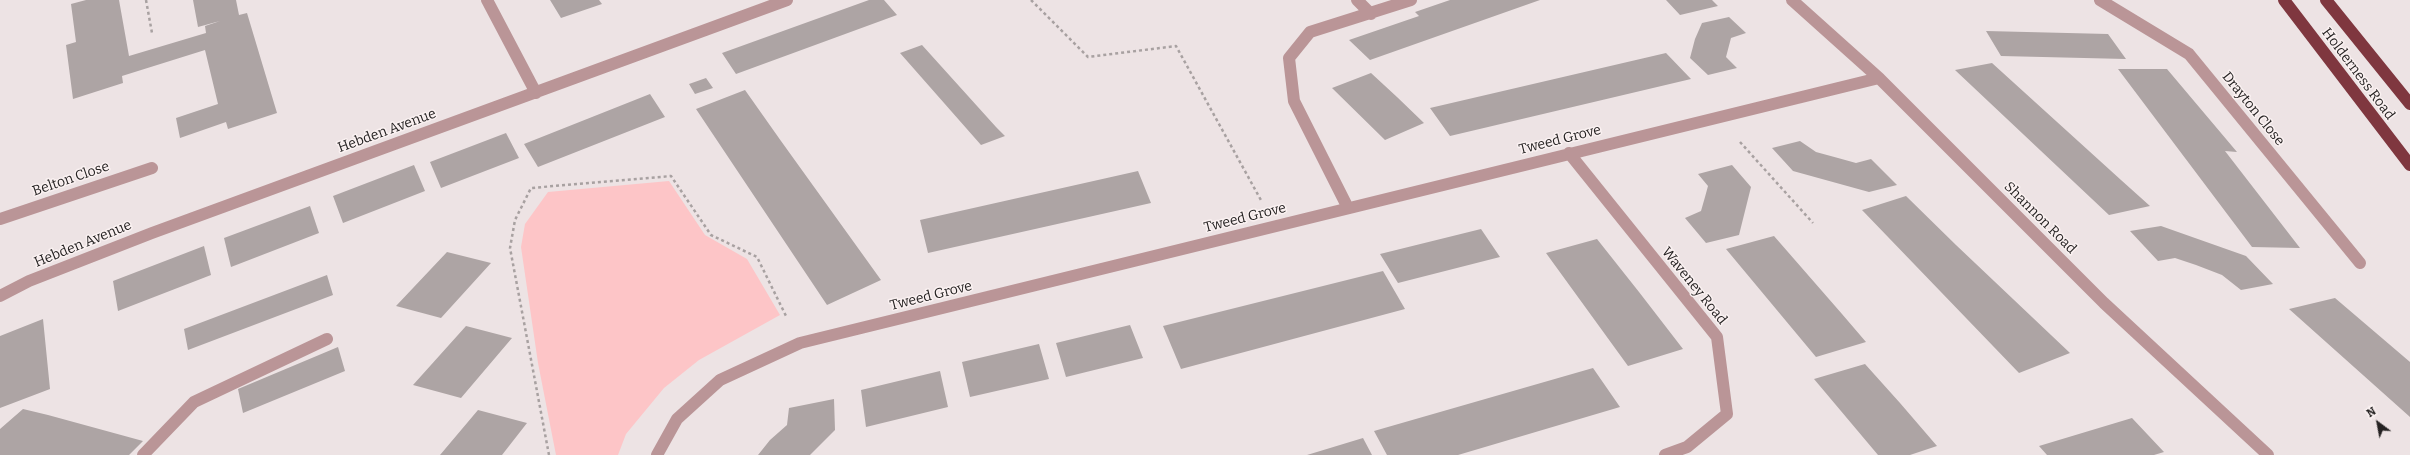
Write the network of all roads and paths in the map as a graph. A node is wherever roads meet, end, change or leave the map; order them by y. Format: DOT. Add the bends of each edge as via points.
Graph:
graph roads {
  1 [pos="146,0"];
  2 [pos="487,0"];
  3 [pos="787,0"];
  4 [pos="1031,0"];
  5 [pos="1357,0"];
  6 [pos="1411,0"];
  7 [pos="1792,0"];
  8 [pos="2100,0"];
  9 [pos="2284,0"];
  10 [pos="2326,0"];
  11 [pos="1371,14"];
  12 [pos="152,33"];
  13 [pos="1879,78"];
  14 [pos="536,93"];
  15 [pos="2410,104"];
  16 [pos="1739,141"];
  17 [pos="1569,153"];
  18 [pos="2410,165"];
  19 [pos="152,168"];
  20 [pos="1348,208"];
  21 [pos="0,219"];
  22 [pos="1813,223"];
  23 [pos="1275,226"];
  24 [pos="2360,263"];
  25 [pos="0,296"];
  26 [pos="327,339"];
  27 [pos="800,344"];
  28 [pos="143,455"];
  29 [pos="549,455"];
  30 [pos="657,455"];
  31 [pos="1665,455"];
  32 [pos="2268,455"];
  1 -- 12 [label="path"];
  2 -- 14 [label="street"];
  3 -- 14 [label="street, Hebden Avenue"];
  4 -- 23 [label="path" via="1088,57 1176,46"];
  5 -- 11 [label="street"];
  6 -- 11 [label="street"];
  7 -- 13 [label="street, Shannon Road"];
  8 -- 24 [label="street, Drayton Close" via="2189,54"];
  9 -- 18 [label="highway, Holderness Road"];
  10 -- 15 [label="highway, Holderness Road"];
  11 -- 20 [label="street" via="1310,32 1289,58 1294,101"];
  13 -- 17 [label="street, Tweed Grove"];
  13 -- 32 [label="street, Shannon Road" via="2104,303"];
  14 -- 25 [label="street, Hebden Avenue" via="152,233 29,281"];
  16 -- 22 [label="path"];
  17 -- 20 [label="street, Tweed Grove"];
  17 -- 31 [label="street, Waveney Road" via="1716,337 1726,414 1687,447"];
  19 -- 21 [label="street, Belton Close"];
  20 -- 23 [label="street, Tweed Grove"];
  23 -- 27 [label="street, Tweed Grove"];
  26 -- 28 [label="street" via="194,402"];
  27 -- 29 [label="path" via="757,258 711,235 671,176 531,188 515,220 510,248"];
  27 -- 30 [label="street, Tweed Grove" via="720,380 678,419"];
}
